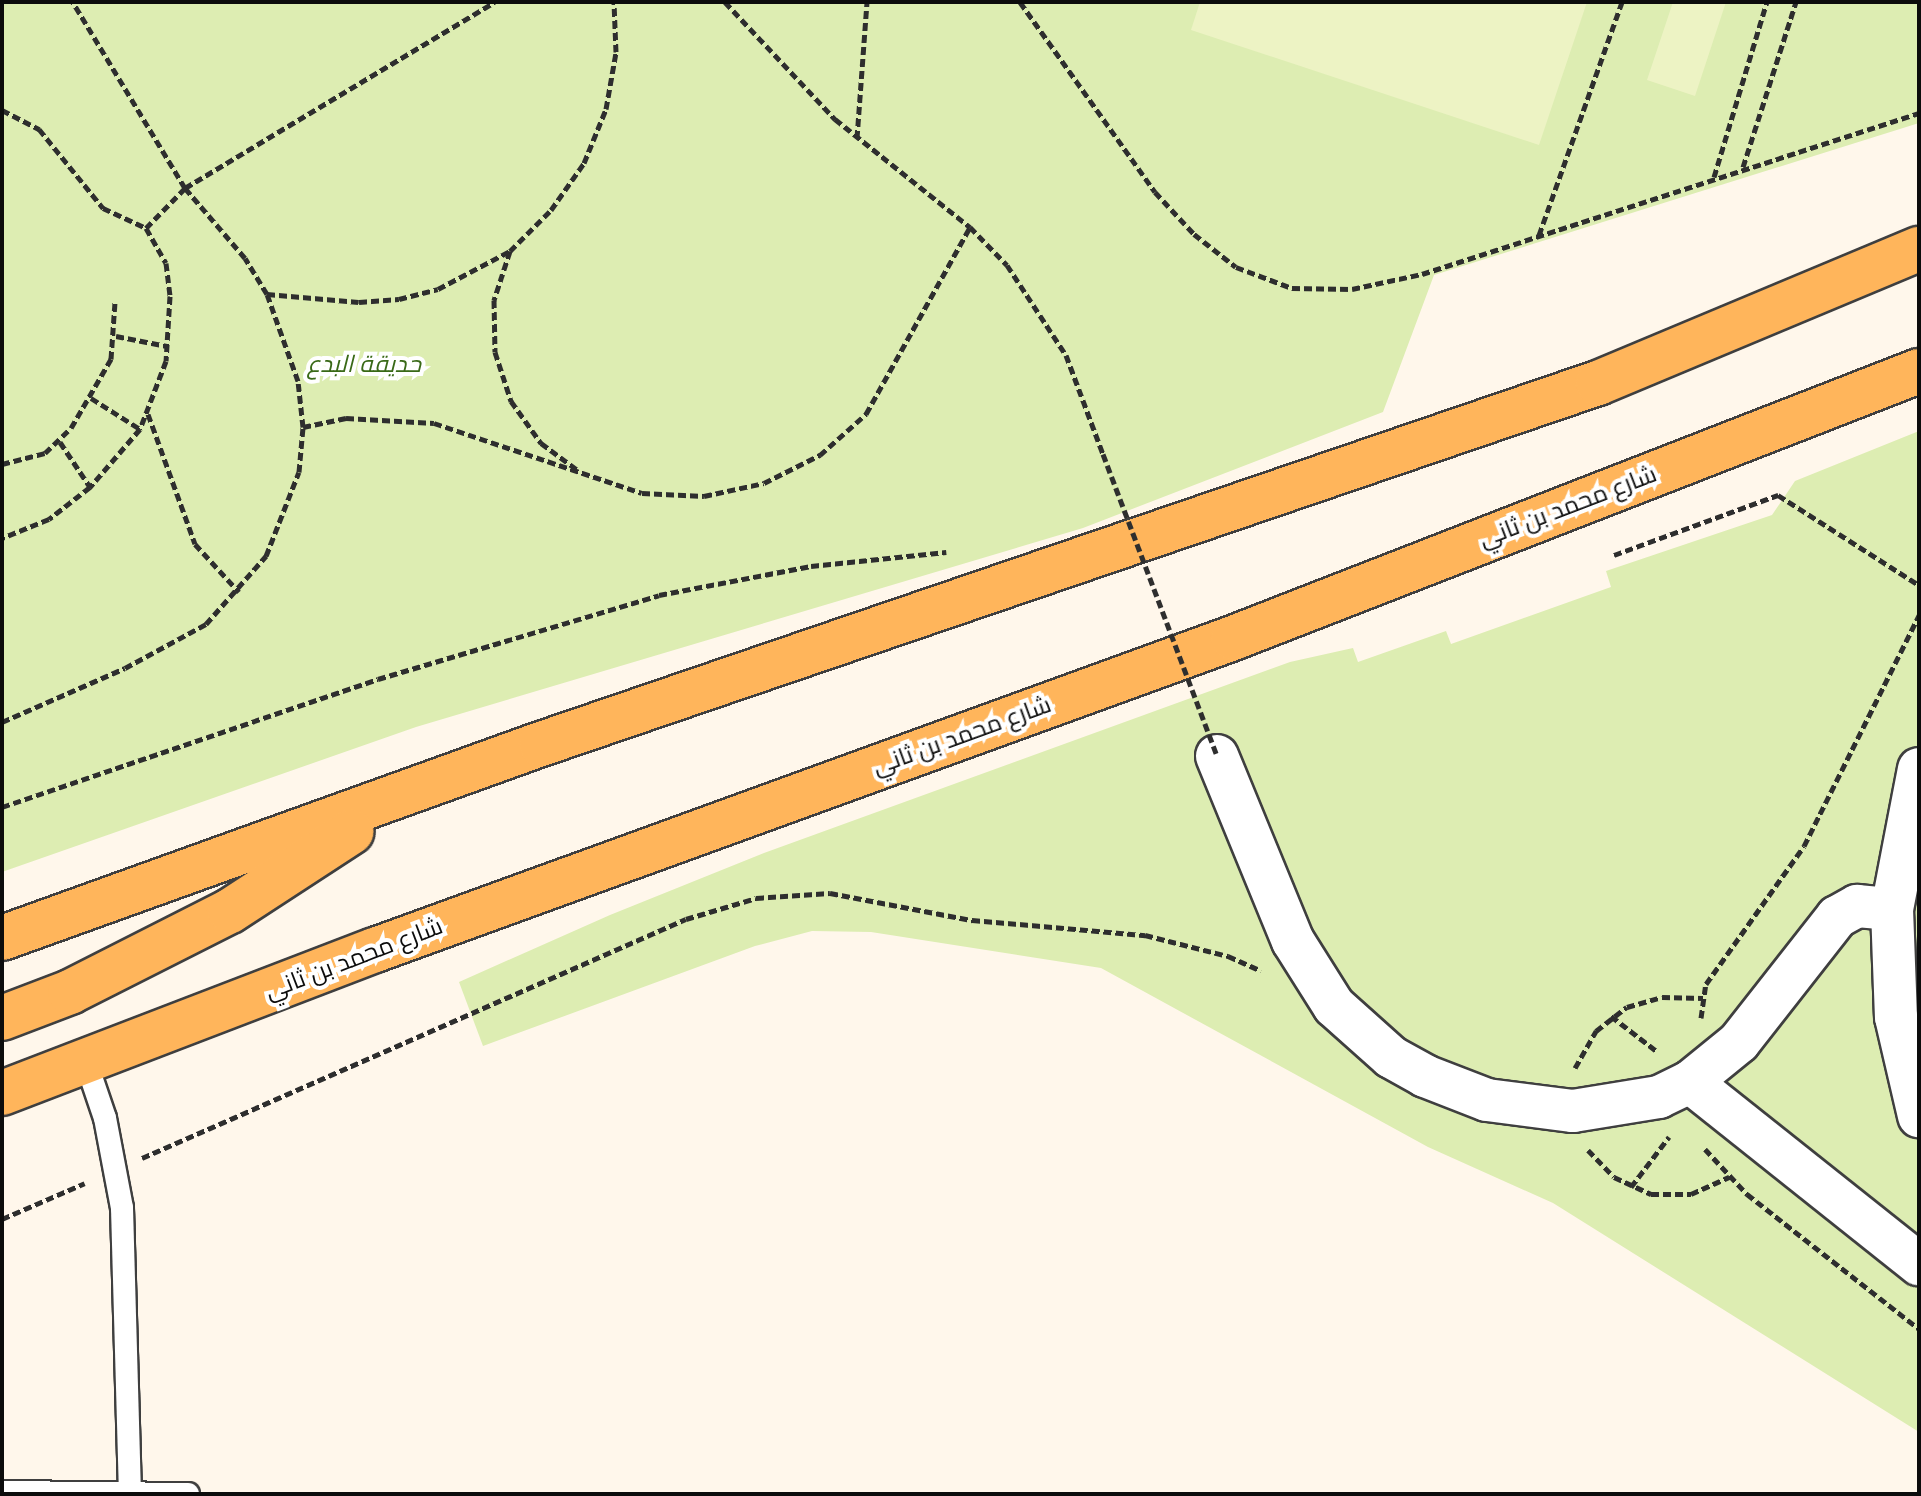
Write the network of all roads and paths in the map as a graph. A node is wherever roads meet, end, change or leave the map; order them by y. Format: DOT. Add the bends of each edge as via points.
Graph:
graph roads {
  1 [pos="73,2"];
  2 [pos="494,2"];
  3 [pos="614,2"];
  4 [pos="725,2"];
  5 [pos="867,2"];
  6 [pos="1020,2"];
  7 [pos="1622,2"];
  8 [pos="1767,2"];
  9 [pos="1796,2"];
  10 [pos="2,110"];
  11 [pos="1919,113"];
  12 [pos="857,139"];
  13 [pos="1743,168"];
  14 [pos="1714,177"];
  15 [pos="185,188"];
  16 [pos="970,227"];
  17 [pos="146,228"];
  18 [pos="1539,236"];
  19 [pos="1919,249"];
  20 [pos="510,251"];
  21 [pos="267,294"];
  22 [pos="115,302"];
  23 [pos="116,336"];
  24 [pos="167,346"];
  25 [pos="1919,371"];
  26 [pos="91,398"];
  27 [pos="147,414"];
  28 [pos="303,427"];
  29 [pos="140,429"];
  30 [pos="60,442"];
  31 [pos="2,464"];
  32 [pos="583,474"];
  33 [pos="90,487"];
  34 [pos="2,538"];
  35 [pos="946,552"];
  36 [pos="1614,555"];
  37 [pos="1919,585"];
  38 [pos="239,592"];
  39 [pos="2,722"];
  40 [pos="1217,756"];
  41 [pos="1919,769"];
  42 [pos="420,788"];
  43 [pos="2,807"];
  44 [pos="1892,909"];
  45 [pos="2,938"];
  46 [pos="1311,975"];
  47 [pos="1611,1016"];
  48 [pos="2,1018"];
  49 [pos="86,1062"];
  50 [pos="1679,1070"];
  51 [pos="2,1093"];
  52 [pos="1919,1116"];
  53 [pos="1674,1132"];
  54 [pos="117,1169"];
  55 [pos="1631,1187"];
  56 [pos="2,1219"];
  57 [pos="1919,1264"];
  58 [pos="2,1492"];
  59 [pos="130,1494"];
  60 [pos="188,1494"];
  1 -- 15 [label="path"];
  2 -- 15 [label="path"];
  3 -- 20 [label="path" via="616,52 606,109 584,163 551,210"];
  4 -- 12 [label="path"];
  5 -- 12 [label="path"];
  6 -- 18 [label="path" via="1155,192 1194,234 1236,267 1292,288 1352,289 1422,274"];
  7 -- 18 [label="path"];
  8 -- 14 [label="path"];
  9 -- 13 [label="path"];
  10 -- 17 [label="path" via="39,129 103,208"];
  11 -- 13 [label="path"];
  12 -- 16 [label="path"];
  13 -- 14 [label="path"];
  14 -- 18 [label="path"];
  15 -- 17 [label="path"];
  15 -- 21 [label="path" via="245,258"];
  16 -- 32 [label="path" via="866,414 820,455 764,483 704,496 642,493"];
  16 -- 40 [label="path, bridge" via="1007,265 1066,355"];
  17 -- 24 [label="path" via="166,263"];
  19 -- 42 [label="main road" via="1598,383"];
  20 -- 21 [label="path" via="438,289 399,299 359,302"];
  20 -- 32 [label="path" via="494,300 495,352 511,401 541,443"];
  21 -- 28 [label="path" via="298,381"];
  22 -- 23 [label="path"];
  23 -- 24 [label="path"];
  23 -- 26 [label="path"];
  24 -- 27 [label="path"];
  25 -- 49 [label="main road, شارع محمد بن ثاني" via="1233,638 375,950"];
  26 -- 29 [label="path"];
  26 -- 30 [label="path"];
  27 -- 29 [label="path"];
  27 -- 38 [label="path" via="195,544"];
  28 -- 32 [label="path" via="346,418 434,423"];
  28 -- 38 [label="path" via="299,472 286,515 266,556"];
  29 -- 33 [label="path"];
  30 -- 31 [label="path" via="45,453"];
  30 -- 33 [label="path"];
  33 -- 34 [label="path" via="49,519"];
  35 -- 43 [label="path" via="811,566 659,595 378,679"];
  36 -- 37 [label="path" via="1778,495"];
  38 -- 39 [label="path" via="206,624 166,647"];
  40 -- 46 [label="street"];
  41 -- 44 [label="street"];
  42 -- 45 [label="main road"];
  42 -- 48 [label="main road" via="230,911 70,992"];
  44 -- 50 [label="street" via="1857,906 1837,917 1739,1042"];
  44 -- 52 [label="street" via="1896,1017"];
  46 -- 50 [label="street" via="1334,1006 1391,1057 1487,1100 1543,1110 1602,1109 1659,1097"];
  46 -- 54 [label="path" via="1280,980 1228,956 1145,935 972,920 830,893 756,898 686,919"];
  47 -- 50 [label="path"];
  49 -- 51 [label="main road, شارع محمد بن ثاني"];
  49 -- 54 [label="lane"];
  50 -- 57 [label="street"];
  53 -- 55 [label="path"];
  54 -- 56 [label="path"];
  54 -- 59 [label="lane"];
  58 -- 59 [label="lane"];
  59 -- 60 [label="lane"];
}
